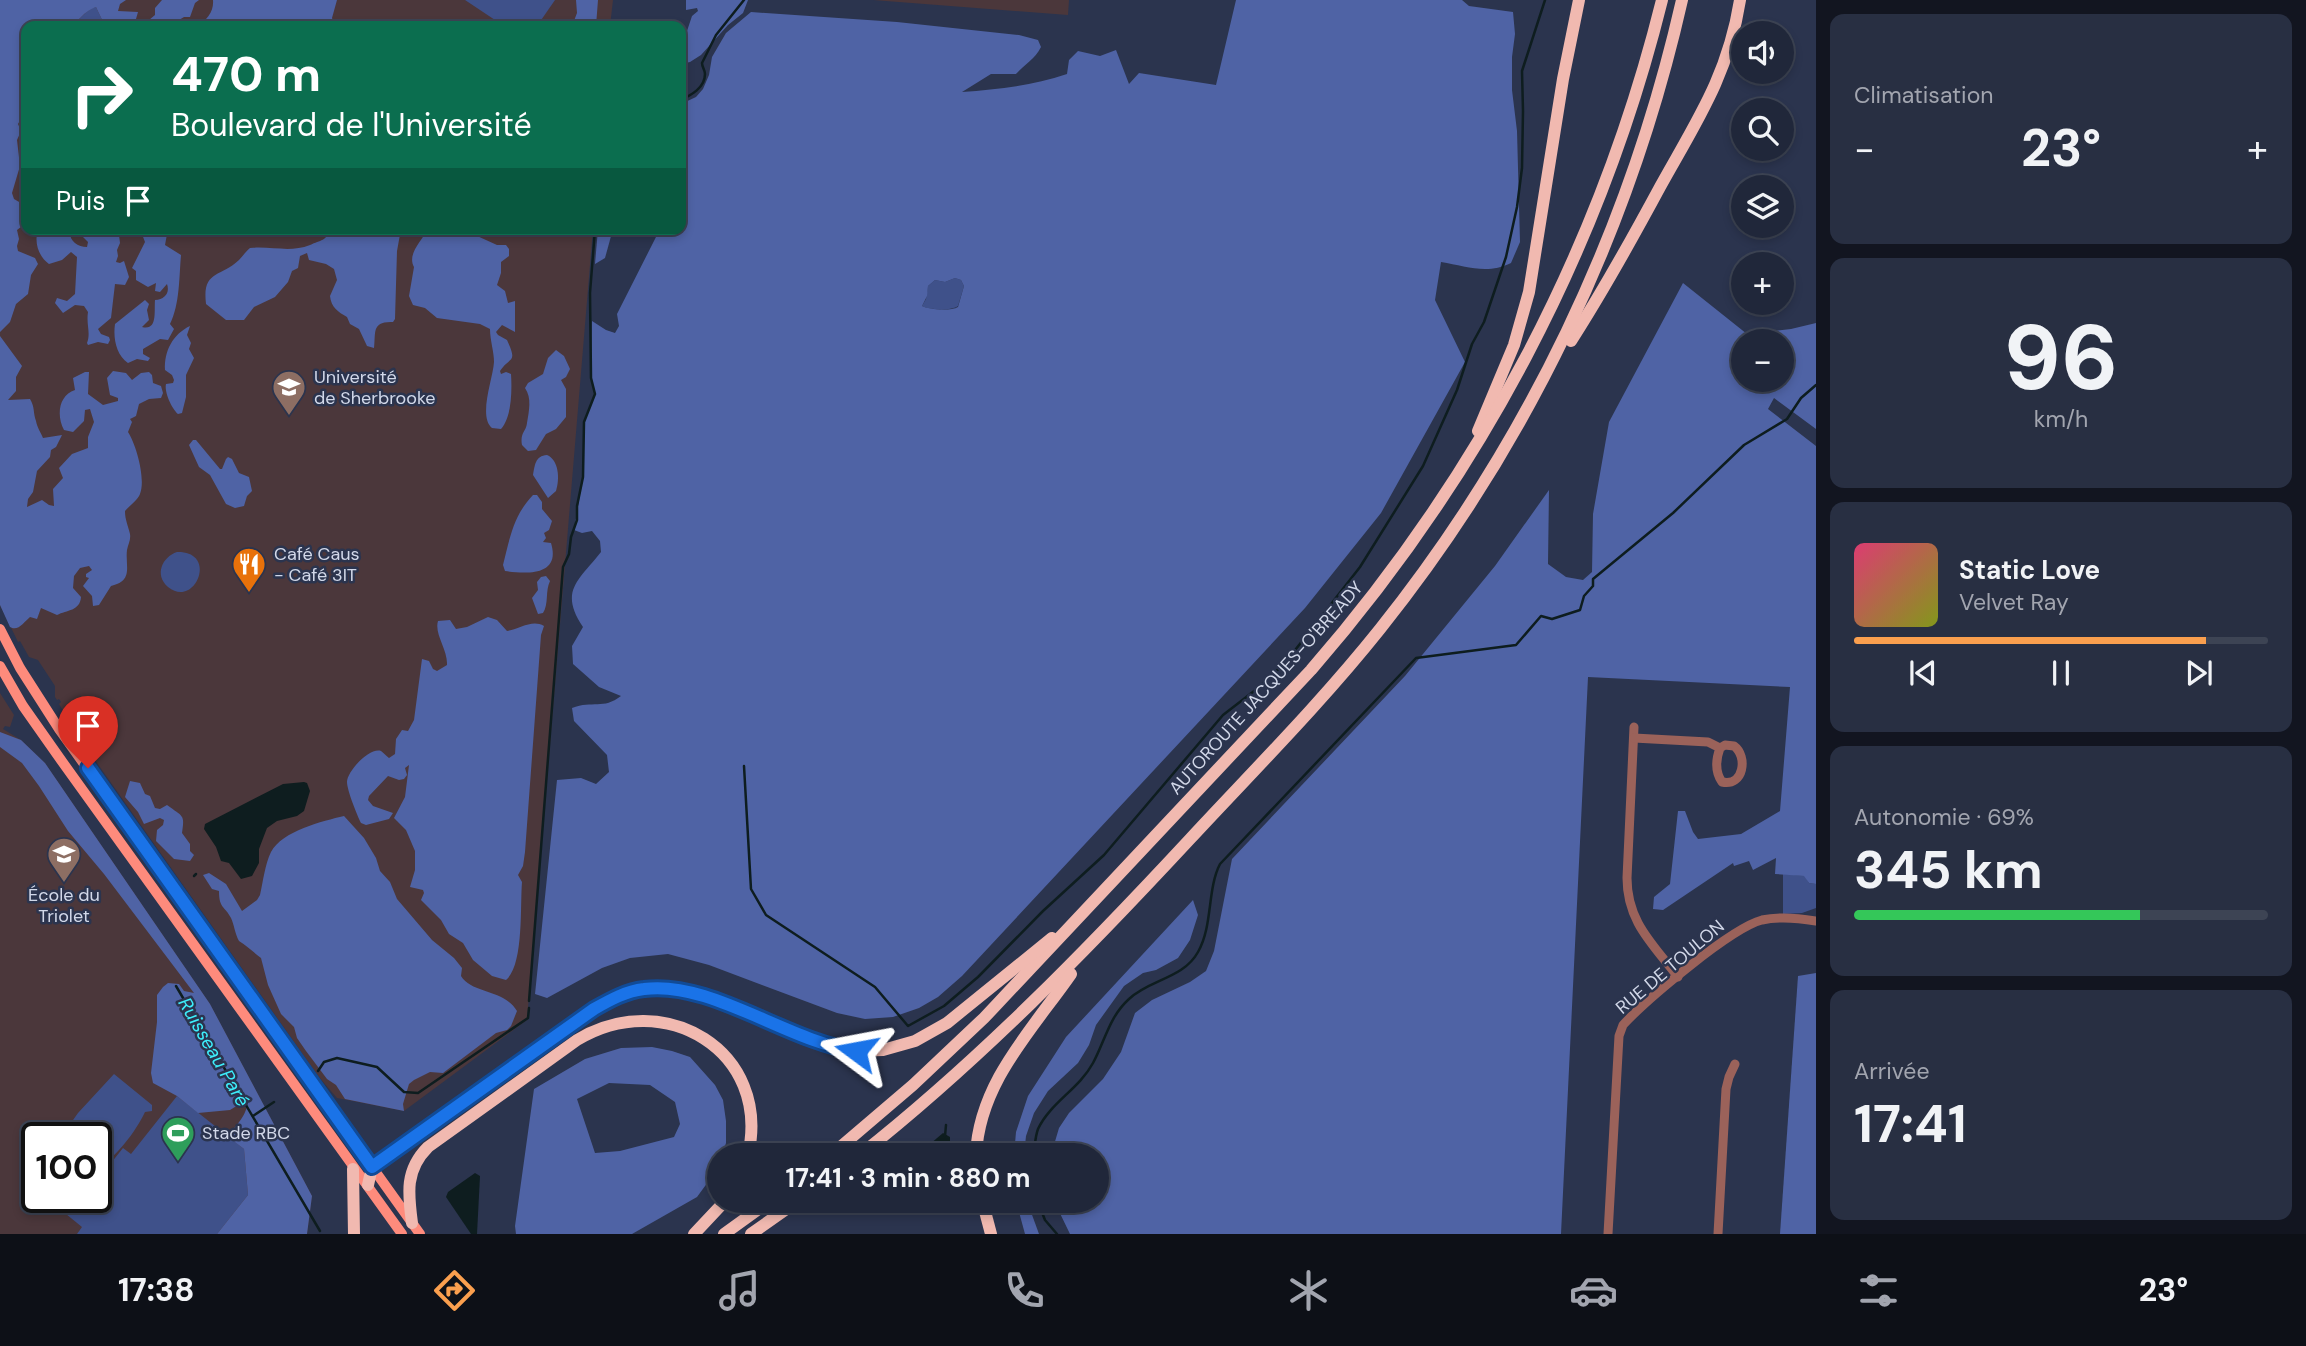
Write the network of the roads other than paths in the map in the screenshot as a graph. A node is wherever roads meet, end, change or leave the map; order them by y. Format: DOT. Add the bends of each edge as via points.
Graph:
graph roads {
  1 [pos="1578,0"];
  2 [pos="1662,0"];
  3 [pos="1682,0"];
  4 [pos="1740,0"];
  5 [pos="1538,391"];
  6 [pos="1462,470"];
  7 [pos="0,629"];
  8 [pos="0,666"];
  9 [pos="1633,727"];
  10 [pos="1634,738"];
  11 [pos="1720,748"];
  12 [pos="1090,907"];
  13 [pos="1816,921"];
  14 [pos="1091,944"];
  15 [pos="1678,977"];
  16 [pos="1735,1064"];
  17 [pos="750,1143"];
  18 [pos="845,1143"];
  19 [pos="875,1143"];
  20 [pos="978,1143"];
  21 [pos="372,1167"];
  22 [pos="354,1169"];
  23 [pos="368,1185"];
  24 [pos="714,1213"];
  25 [pos="753,1213"];
  26 [pos="781,1213"];
  27 [pos="985,1213"];
  28 [pos="416,1228"];
  29 [pos="354,1234"];
  30 [pos="402,1234"];
  31 [pos="694,1234"];
  32 [pos="724,1234"];
  33 [pos="751,1234"];
  34 [pos="991,1234"];
  35 [pos="1608,1234"];
  36 [pos="1718,1234"];
  1 -- 6 [label="highway" via="1525,310"];
  2 -- 6 [label="highway, AUTOROUTE JACQUES-O'BREADY" via="1622,138 1572,265 1516,379"];
  3 -- 5 [label="highway" via="1652,114 1618,215"];
  4 -- 5 [label="highway" via="1727,58 1706,105 1600,296"];
  5 -- 14 [label="highway" via="1461,519 1372,640"];
  6 -- 12 [label="highway, AUTOROUTE JACQUES-O'BREADY" via="1408,550 1343,633"];
  7 -- 21 [label="main road" via="59,729"];
  8 -- 22 [label="main road" via="28,713"];
  9 -- 10 [label="street"];
  10 -- 11 [label="street" via="1708,743"];
  10 -- 15 [label="street" via="1626,878 1630,908"];
  12 -- 18 [label="highway, AUTOROUTE JACQUES-O'BREADY" via="950,1051"];
  12 -- 21 [label="highway" via="947,1023 911,1043 883,1050 835,1048 683,990 628,992 594,1009"];
  13 -- 15 [label="street, RUE DE TOULON" via="1795,917 1762,920 1741,929"];
  14 -- 19 [label="highway" via="989,1045"];
  14 -- 20 [label="highway" via="999,1076 983,1113"];
  15 -- 35 [label="street, RUE DE TOULON" via="1630,1017 1619,1036"];
  16 -- 36 [label="street" via="1726,1089"];
  17 -- 28 [label="highway" via="749,1105 738,1076 723,1055 677,1025 621,1021 572,1043 428,1147 409,1179"];
  21 -- 23 [label="highway"];
  21 -- 28 [label="main road"];
  22 -- 23 [label="main road"];
  22 -- 29 [label="highway"];
  23 -- 30 [label="main road"];
  24 -- 31 [label="highway"];
  25 -- 32 [label="highway"];
  26 -- 33 [label="highway"];
  27 -- 34 [label="highway"];
}
